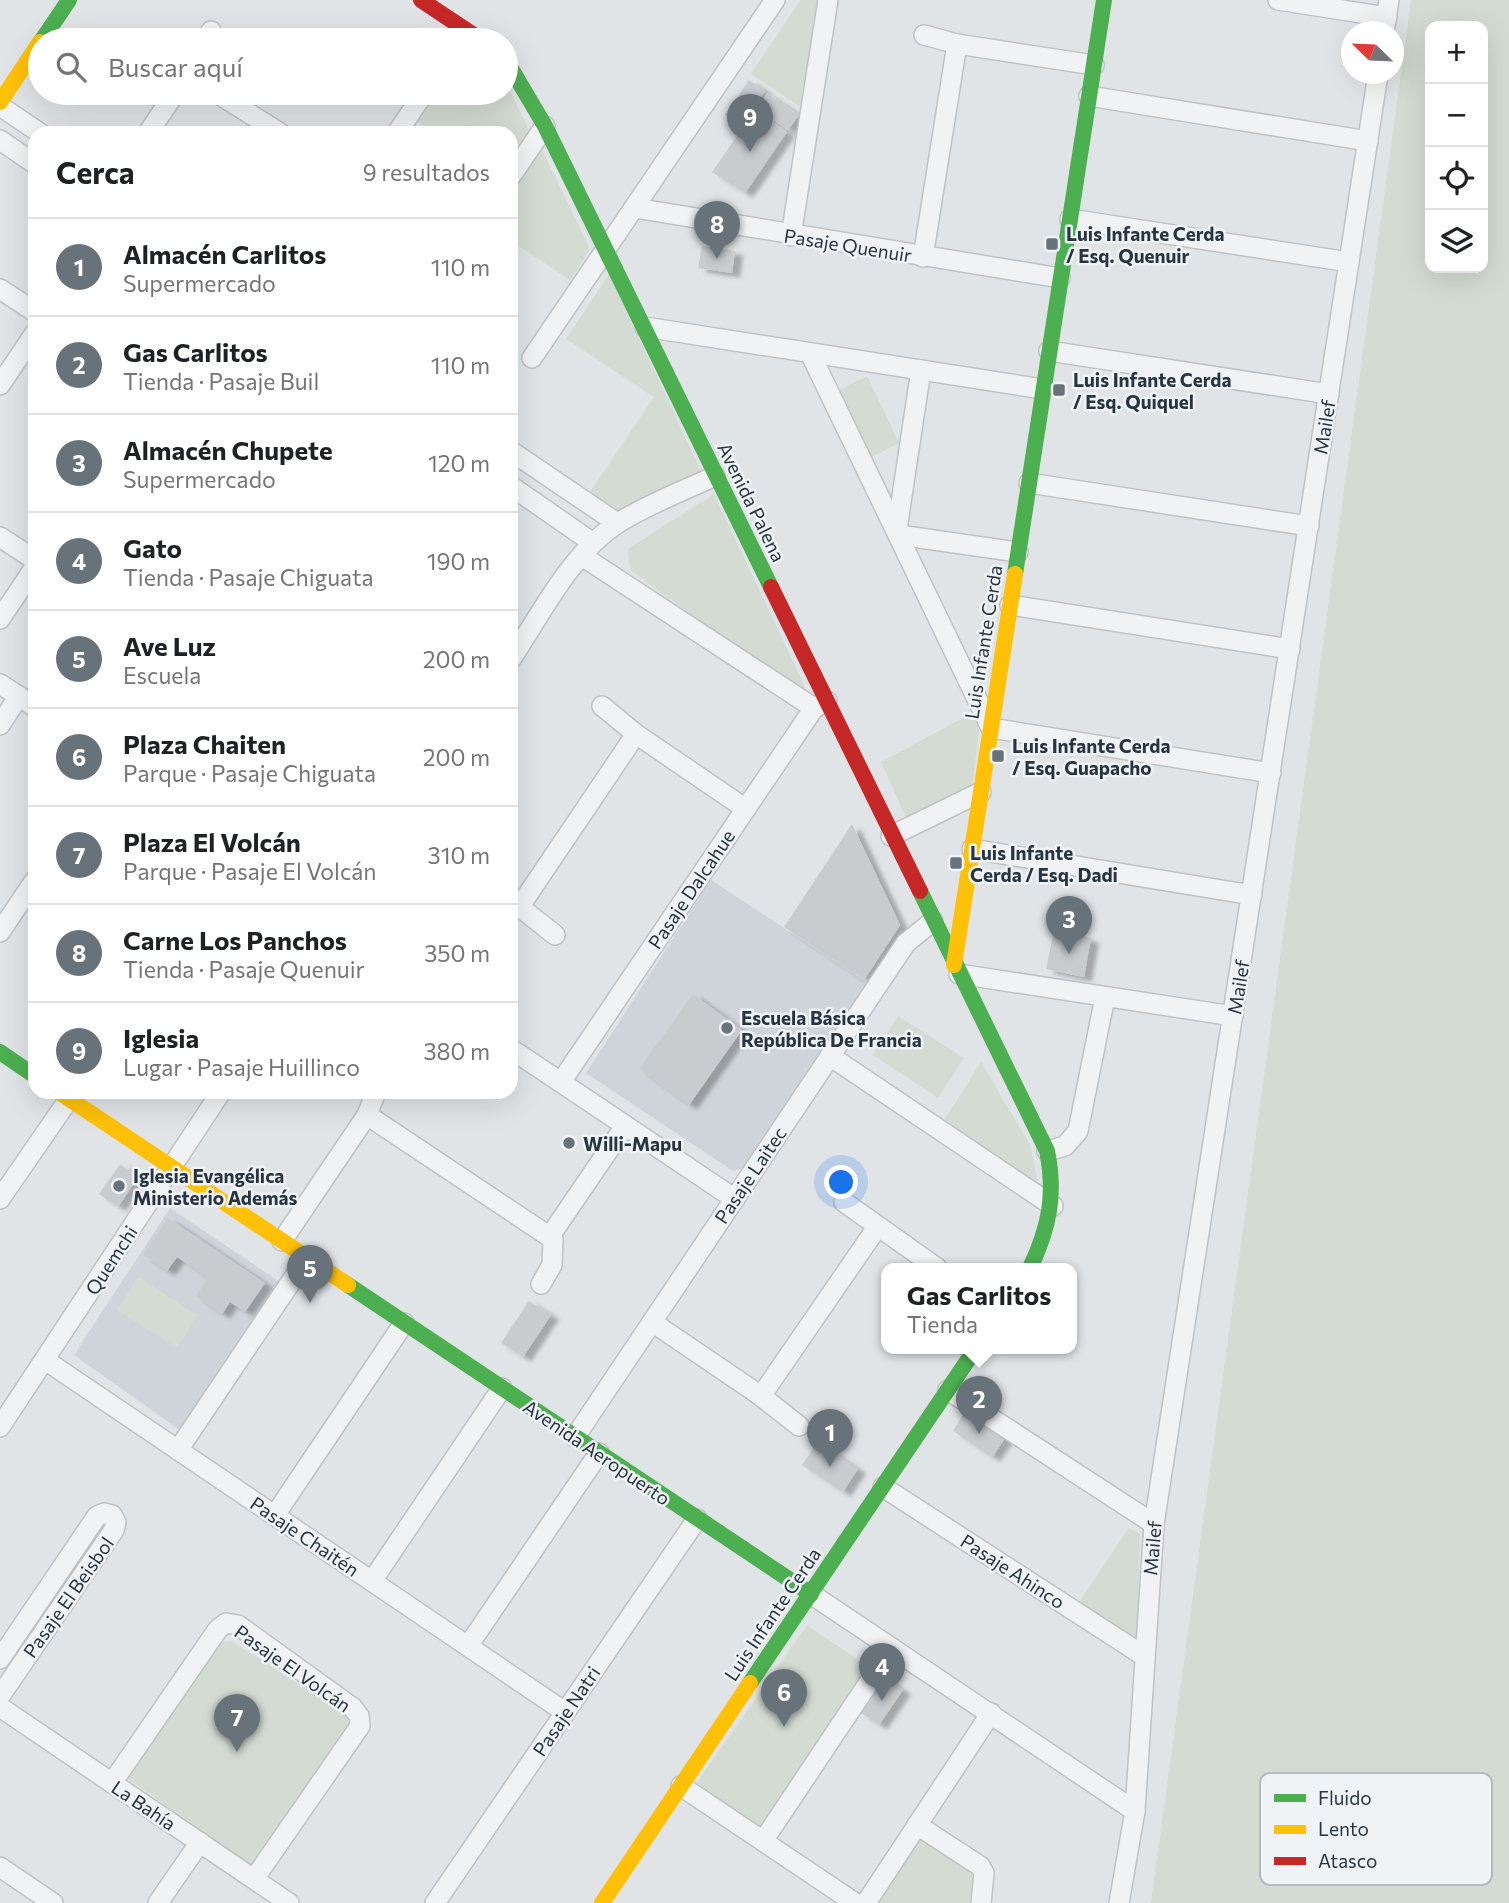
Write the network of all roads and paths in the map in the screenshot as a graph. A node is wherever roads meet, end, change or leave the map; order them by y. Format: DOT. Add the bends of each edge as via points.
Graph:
graph roads {
  1 [pos="69,0"];
  2 [pos="421,0"];
  3 [pos="775,0"];
  4 [pos="828,0"];
  5 [pos="1104,0"];
  6 [pos="1278,0"];
  7 [pos="1387,16"];
  8 [pos="50,28"];
  9 [pos="457,28"];
  10 [pos="924,35"];
  11 [pos="957,44"];
  12 [pos="28,60"];
  13 [pos="1094,65"];
  14 [pos="518,80"];
  15 [pos="1377,84"];
  16 [pos="1089,96"];
  17 [pos="2,97"];
  18 [pos="167,105"];
  19 [pos="236,105"];
  20 [pos="416,105"];
  21 [pos="33,126"];
  22 [pos="153,126"];
  23 [pos="269,126"];
  24 [pos="402,126"];
  25 [pos="545,126"];
  26 [pos="0,140"];
  27 [pos="1368,141"];
  28 [pos="28,159"];
  29 [pos="518,166"];
  30 [pos="635,208"];
  31 [pos="1070,219"];
  32 [pos="792,236"];
  33 [pos="605,253"];
  34 [pos="923,257"];
  35 [pos="1349,262"];
  36 [pos="1060,278"];
  37 [pos="0,289"];
  38 [pos="28,307"];
  39 [pos="645,327"];
  40 [pos="28,343"];
  41 [pos="1049,351"];
  42 [pos="810,353"];
  43 [pos="533,358"];
  44 [pos="920,370"];
  45 [pos="0,384"];
  46 [pos="1043,389"];
  47 [pos="1329,394"];
  48 [pos="518,457"];
  49 [pos="715,476"];
  50 [pos="1029,484"];
  51 [pos="518,492"];
  52 [pos="617,523"];
  53 [pos="1308,526"];
  54 [pos="898,532"];
  55 [pos="0,537"];
  56 [pos="587,549"];
  57 [pos="1018,552"];
  58 [pos="28,555"];
  59 [pos="28,577"];
  60 [pos="1010,605"];
  61 [pos="0,619"];
  62 [pos="518,649"];
  63 [pos="1290,649"];
  64 [pos="0,684"];
  65 [pos="27,702"];
  66 [pos="820,704"];
  67 [pos="602,706"];
  68 [pos="0,725"];
  69 [pos="991,728"];
  70 [pos="636,734"];
  71 [pos="1270,773"];
  72 [pos="981,792"];
  73 [pos="746,808"];
  74 [pos="891,836"];
  75 [pos="972,849"];
  76 [pos="28,890"];
  77 [pos="1252,895"];
  78 [pos="518,899"];
  79 [pos="518,905"];
  80 [pos="933,921"];
  81 [pos="0,932"];
  82 [pos="555,934"];
  83 [pos="957,969"];
  84 [pos="1105,997"];
  85 [pos="1233,1016"];
  86 [pos="0,1052"];
  87 [pos="518,1054"];
  88 [pos="830,1056"];
  89 [pos="28,1071"];
  90 [pos="561,1082"];
  91 [pos="62,1099"];
  92 [pos="70,1099"];
  93 [pos="216,1099"];
  94 [pos="373,1099"];
  95 [pos="367,1115"];
  96 [pos="625,1126"];
  97 [pos="1047,1152"];
  98 [pos="172,1168"];
  99 [pos="0,1199"];
  100 [pos="734,1199"];
  101 [pos="844,1202"];
  102 [pos="1053,1206"];
  103 [pos="878,1226"];
  104 [pos="550,1236"];
  105 [pos="282,1241"];
  106 [pos="307,1258"];
  107 [pos="930,1263"];
  108 [pos="1032,1263"];
  109 [pos="541,1284"];
  110 [pos="652,1322"];
  111 [pos="404,1323"];
  112 [pos="972,1354"];
  113 [pos="45,1360"];
  114 [pos="502,1388"];
  115 [pos="948,1390"];
  116 [pos="761,1396"];
  117 [pos="799,1426"];
  118 [pos="0,1427"];
  119 [pos="575,1437"];
  120 [pos="178,1450"];
  121 [pos="599,1453"];
  122 [pos="883,1487"];
  123 [pos="275,1515"];
  124 [pos="697,1519"];
  125 [pos="1154,1524"];
  126 [pos="372,1581"];
  127 [pos="811,1594"];
  128 [pos="468,1646"];
  129 [pos="892,1648"];
  130 [pos="1144,1656"];
  131 [pos="0,1659"];
  132 [pos="0,1696"];
  133 [pos="0,1707"];
  134 [pos="565,1712"];
  135 [pos="991,1713"];
  136 [pos="113,1783"];
  137 [pos="681,1786"];
  138 [pos="1135,1811"];
  139 [pos="917,1825"];
  140 [pos="763,1841"];
  141 [pos="200,1842"];
  142 [pos="0,1867"];
  143 [pos="254,1879"];
  144 [pos="53,1903"];
  145 [pos="158,1903"];
  146 [pos="289,1903"];
  147 [pos="435,1903"];
  148 [pos="602,1903"];
  149 [pos="855,1903"];
  150 [pos="866,1903"];
  151 [pos="981,1903"];
  152 [pos="1119,1903"];
  1 -- 8 [label="street"];
  2 -- 9 [label="street"];
  3 -- 30 [label="street"];
  4 -- 32 [label="street"];
  5 -- 13 [label="street, Luis Infante Cerda"];
  6 -- 7 [label="street"];
  10 -- 11 [label="street"];
  11 -- 13 [label="street"];
  11 -- 34 [label="street"];
  12 -- 17 [label="street"];
  13 -- 16 [label="street, Luis Infante Cerda"];
  14 -- 25 [label="street, Avenida Palena"];
  15 -- 27 [label="street, Mailef"];
  16 -- 27 [label="street"];
  16 -- 31 [label="street, Luis Infante Cerda"];
  17 -- 21 [label="street"];
  18 -- 22 [label="street"];
  19 -- 23 [label="street"];
  20 -- 24 [label="street"];
  25 -- 29 [label="street"];
  25 -- 33 [label="street, Avenida Palena"];
  26 -- 28 [label="street"];
  27 -- 35 [label="street, Mailef"];
  30 -- 32 [label="street, Pasaje Quenuir"];
  30 -- 33 [label="street"];
  31 -- 35 [label="street"];
  31 -- 36 [label="street, Luis Infante Cerda"];
  32 -- 34 [label="street, Pasaje Quenuir"];
  33 -- 39 [label="street, Avenida Palena"];
  33 -- 43 [label="street"];
  34 -- 36 [label="street, Pasaje Quenuir"];
  35 -- 47 [label="street, Mailef"];
  36 -- 41 [label="street, Luis Infante Cerda"];
  37 -- 38 [label="street"];
  39 -- 42 [label="street"];
  39 -- 49 [label="street, Avenida Palena"];
  40 -- 45 [label="street"];
  41 -- 46 [label="street, Luis Infante Cerda"];
  41 -- 47 [label="street"];
  42 -- 44 [label="street"];
  42 -- 54 [label="street"];
  44 -- 46 [label="street"];
  44 -- 54 [label="street"];
  46 -- 50 [label="street, Luis Infante Cerda"];
  47 -- 53 [label="street, Mailef"];
  48 -- 52 [label="street"];
  49 -- 52 [label="street"];
  49 -- 66 [label="street, Avenida Palena"];
  50 -- 53 [label="street"];
  50 -- 57 [label="street, Luis Infante Cerda"];
  51 -- 56 [label="street"];
  52 -- 56 [label="street"];
  53 -- 63 [label="street, Mailef"];
  54 -- 57 [label="street"];
  54 -- 69 [label="street"];
  55 -- 58 [label="street"];
  56 -- 62 [label="street"];
  56 -- 66 [label="street"];
  57 -- 60 [label="street, Luis Infante Cerda"];
  59 -- 61 [label="street"];
  60 -- 63 [label="street"];
  60 -- 69 [label="street, Luis Infante Cerda"];
  63 -- 71 [label="street, Mailef"];
  64 -- 65 [label="street"];
  65 -- 68 [label="street"];
  66 -- 73 [label="street, Pasaje Dalcahue"];
  66 -- 74 [label="street, Avenida Palena"];
  67 -- 70 [label="street"];
  69 -- 71 [label="street"];
  69 -- 72 [label="street, Luis Infante Cerda"];
  70 -- 73 [label="street"];
  70 -- 78 [label="street"];
  71 -- 77 [label="street, Mailef"];
  72 -- 74 [label="street"];
  72 -- 75 [label="street, Luis Infante Cerda"];
  73 -- 90 [label="street, Pasaje Dalcahue"];
  74 -- 80 [label="street, Avenida Palena"];
  75 -- 77 [label="street"];
  75 -- 83 [label="street, Luis Infante Cerda"];
  76 -- 81 [label="street"];
  77 -- 85 [label="street, Mailef"];
  79 -- 82 [label="street"];
  80 -- 83 [label="street, Avenida Palena"];
  80 -- 88 [label="street, Pasaje Laitec" via="906,943"];
  83 -- 84 [label="street"];
  83 -- 97 [label="street"];
  84 -- 85 [label="street"];
  84 -- 97 [label="street" via="1080,1125 1070,1142"];
  85 -- 125 [label="street, Mailef"];
  86 -- 89 [label="street"];
  87 -- 90 [label="street"];
  88 -- 100 [label="street, Pasaje Laitec"];
  88 -- 102 [label="street"];
  90 -- 96 [label="street"];
  91 -- 99 [label="street"];
  92 -- 98 [label="street, Avenida Aeropuerto"];
  93 -- 98 [label="street, Quemchi"];
  94 -- 95 [label="street"];
  95 -- 104 [label="street"];
  95 -- 105 [label="street"];
  96 -- 100 [label="street"];
  96 -- 104 [label="street"];
  97 -- 102 [label="street" via="1054,1182"];
  98 -- 105 [label="street, Avenida Aeropuerto"];
  98 -- 113 [label="street, Quemchi"];
  100 -- 110 [label="street, Pasaje Laitec"];
  101 -- 103 [label="street"];
  102 -- 108 [label="street"];
  103 -- 107 [label="street"];
  103 -- 116 [label="street"];
  104 -- 109 [label="street" via="555,1243 552,1265"];
  105 -- 106 [label="street, Avenida Aeropuerto"];
  106 -- 111 [label="street, Avenida Aeropuerto"];
  106 -- 120 [label="street"];
  110 -- 116 [label="street"];
  110 -- 119 [label="street, Pasaje Laitec"];
  111 -- 114 [label="street, Avenida Aeropuerto"];
  111 -- 123 [label="street"];
  112 -- 115 [label="street, Luis Infante Cerda"];
  113 -- 118 [label="street, Quemchi"];
  113 -- 120 [label="street, Pasaje Chaitén"];
  114 -- 119 [label="street, Avenida Aeropuerto"];
  114 -- 126 [label="street"];
  115 -- 122 [label="street, Luis Infante Cerda"];
  115 -- 125 [label="street"];
  116 -- 117 [label="street"];
  119 -- 121 [label="street, Avenida Aeropuerto"];
  120 -- 123 [label="street, Pasaje Chaitén"];
  121 -- 124 [label="street, Avenida Aeropuerto"];
  121 -- 128 [label="street"];
  122 -- 127 [label="street, Luis Infante Cerda"];
  122 -- 130 [label="street, Pasaje Ahinco"];
  123 -- 126 [label="street, Pasaje Chaitén"];
  124 -- 127 [label="street, Avenida Aeropuerto"];
  124 -- 134 [label="street, Pasaje Natri"];
  125 -- 130 [label="street, Mailef"];
  126 -- 128 [label="street, Pasaje Chaitén"];
  127 -- 129 [label="street, Avenida Aeropuerto"];
  127 -- 137 [label="street, Luis Infante Cerda"];
  128 -- 134 [label="street, Pasaje Chaitén"];
  129 -- 135 [label="street, Avenida Aeropuerto"];
  129 -- 140 [label="street"];
  130 -- 138 [label="street, Mailef"];
  131 -- 132 [label="street, Pasaje El Beisbol" via="97,1516 111,1515 116,1522 114,1530"];
  133 -- 136 [label="street, La Bahía"];
  134 -- 147 [label="street, Pasaje Natri"];
  135 -- 138 [label="street, Avenida Aeropuerto"];
  135 -- 139 [label="street"];
  136 -- 141 [label="street, La Bahía"];
  136 -- 143 [label="street, Pasaje El Volcán" via="218,1629 226,1623 237,1625 353,1707 360,1726"];
  137 -- 140 [label="street"];
  137 -- 148 [label="street, Luis Infante Cerda"];
  138 -- 152 [label="street, Mailef"];
  139 -- 150 [label="street"];
  139 -- 151 [label="street" via="980,1866 984,1874"];
  140 -- 149 [label="street"];
  141 -- 143 [label="street, La Bahía"];
  141 -- 145 [label="street"];
  142 -- 144 [label="street"];
  143 -- 146 [label="street, La Bahía"];
}
